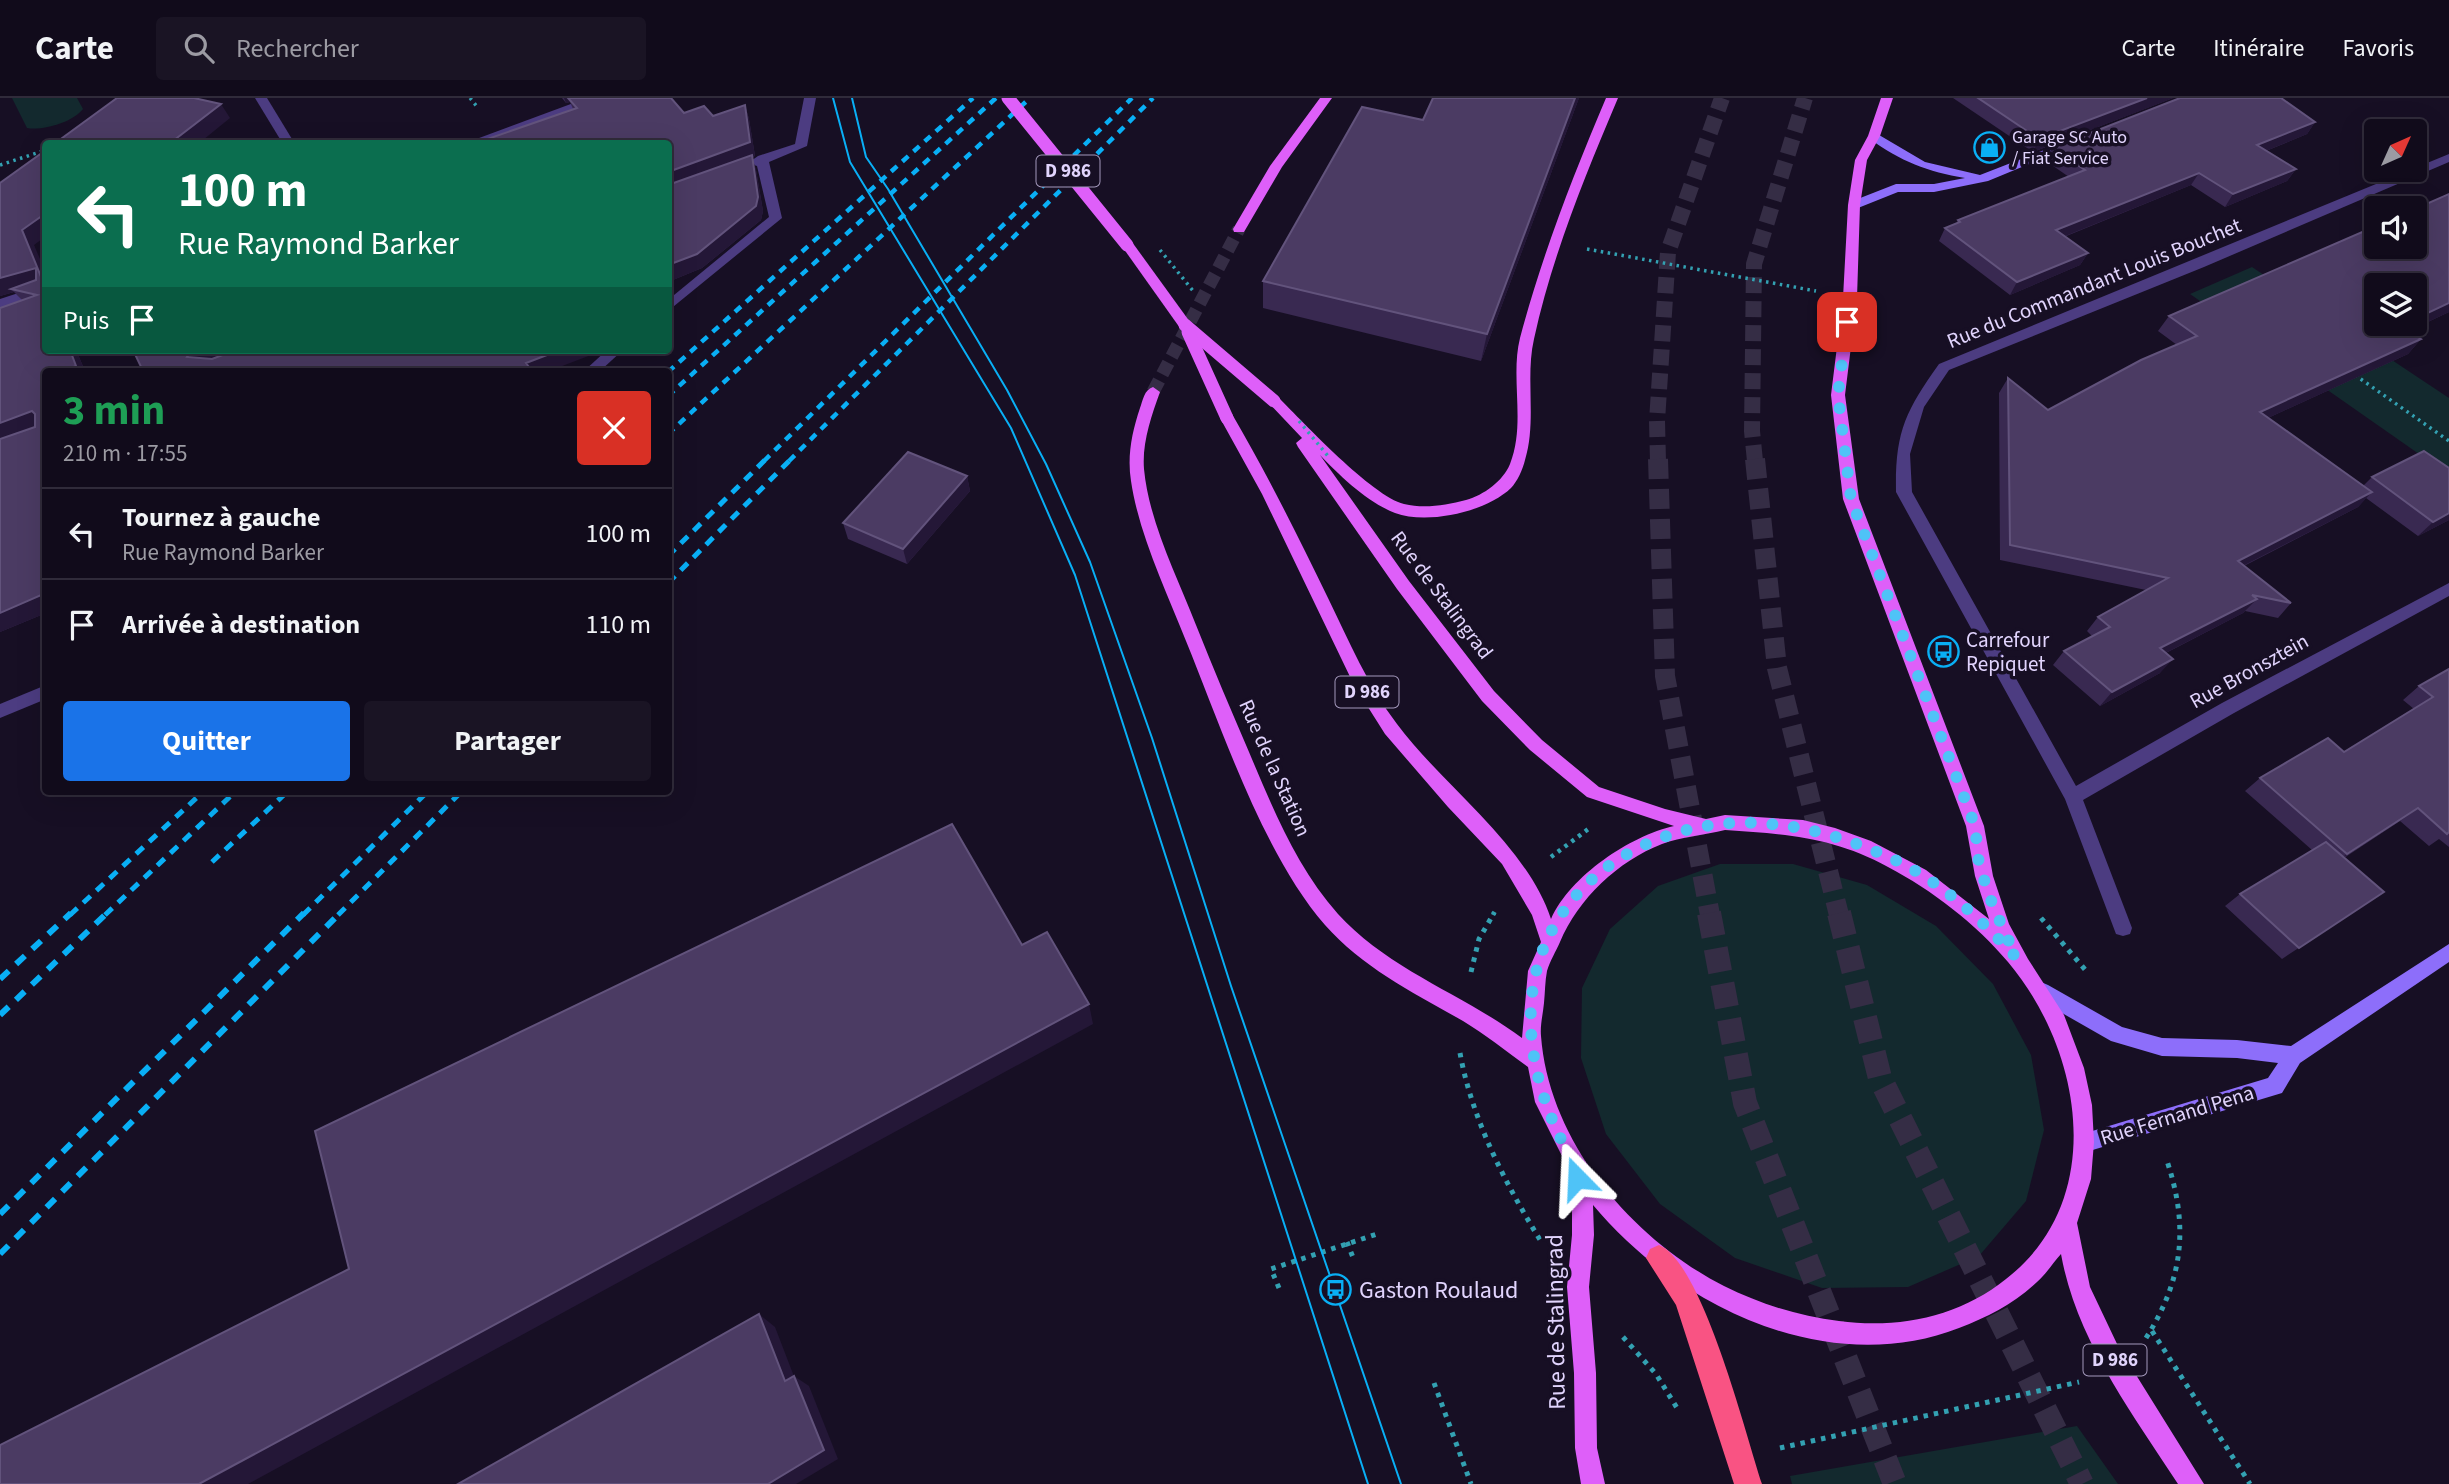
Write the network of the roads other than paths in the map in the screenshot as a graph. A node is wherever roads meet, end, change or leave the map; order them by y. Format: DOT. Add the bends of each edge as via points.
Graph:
graph roads {
  1 [pos="261,98"];
  2 [pos="598,98"];
  3 [pos="810,98"];
  4 [pos="1008,98"];
  5 [pos="1326,98"];
  6 [pos="1612,98"];
  7 [pos="1887,98"];
  8 [pos="1874,136"];
  9 [pos="2088,138"];
  10 [pos="287,140"];
  11 [pos="480,140"];
  12 [pos="2449,158"];
  13 [pos="762,159"];
  14 [pos="739,168"];
  15 [pos="1984,178"];
  16 [pos="1854,205"];
  17 [pos="1239,229"];
  18 [pos="42,289"];
  19 [pos="0,304"];
  20 [pos="672,304"];
  21 [pos="1185,325"];
  22 [pos="611,354"];
  23 [pos="595,368"];
  24 [pos="1153,392"];
  25 [pos="1274,401"];
  26 [pos="2449,589"];
  27 [pos="42,693"];
  28 [pos="0,711"];
  29 [pos="2073,797"];
  30 [pos="1710,825"];
  31 [pos="2123,928"];
  32 [pos="1548,938"];
  33 [pos="2449,952"];
  34 [pos="2016,957"];
  35 [pos="2041,991"];
  36 [pos="2293,1056"];
  37 [pos="1534,1060"];
  38 [pos="2086,1142"];
  39 [pos="1572,1160"];
  40 [pos="2067,1224"];
  41 [pos="1659,1258"];
  42 [pos="1593,1484"];
  43 [pos="1748,1484"];
  44 [pos="2192,1484"];
  1 -- 10 [label="street"];
  2 -- 11 [label="street"];
  3 -- 13 [label="street" via="801,146"];
  4 -- 21 [label="main road, Rue de Stalingrad / D 986, bridge"];
  5 -- 17 [label="main road" via="1276,166"];
  6 -- 25 [label="main road" via="1567,205 1526,341 1523,442 1506,484 1478,502 1442,512 1400,509 1328,456"];
  7 -- 8 [label="main road"];
  8 -- 15 [label="street" via="1919,165"];
  8 -- 16 [label="main road" via="1861,160"];
  9 -- 15 [label="street"];
  12 -- 29 [label="street, Rue du Commandant Louis Bouchet" via="1944,367 1917,406 1903,454 1904,492"];
  13 -- 14 [label="street"];
  13 -- 20 [label="street" via="776,218"];
  15 -- 16 [label="street" via="1934,188 1896,188"];
  16 -- 34 [label="main road" via="1850,298 1838,395 1851,499 1975,826 1979,865"];
  18 -- 19 [label="street"];
  21 -- 25 [label="main road, Rue de Stalingrad, bridge"];
  21 -- 32 [label="main road, Rue de Stalingrad / D 986, bridge" via="1360,680 1391,729 1508,858 1540,913"];
  22 -- 23 [label="street"];
  24 -- 37 [label="main road, Rue de la Station" via="1137,449 1142,499 1186,621 1292,861 1353,941 1425,992 1512,1040"];
  25 -- 30 [label="main road, Rue de Stalingrad" via="1403,585 1488,696 1536,745 1593,792 1665,817"];
  26 -- 29 [label="street, Rue Bronsztein"];
  27 -- 28 [label="street"];
  29 -- 31 [label="street, Rue du Commandant Louis Bouchet"];
  30 -- 32 [label="main road" via="1674,832 1612,861 1565,908"];
  30 -- 34 [label="main road" via="1802,828 1895,860 1940,886"];
  32 -- 37 [label="main road" via="1532,995"];
  33 -- 36 [label="street, Rue Fernand Pena"];
  34 -- 35 [label="main road"];
  35 -- 36 [label="street, Rue Fernand Pena" via="2118,1035 2162,1047"];
  35 -- 38 [label="main road" via="2075,1066"];
  36 -- 38 [label="street, Rue Fernand Pena" via="2274,1086"];
  37 -- 39 [label="main road" via="1542,1093"];
  38 -- 40 [label="main road"];
  39 -- 41 [label="main road" via="1618,1220"];
  39 -- 42 [label="main road, Rue de Stalingrad" via="1582,1195 1578,1287 1586,1448"];
  40 -- 41 [label="main road" via="2039,1266 1999,1299 1951,1322 1894,1334 1835,1333 1773,1318 1714,1293"];
  40 -- 44 [label="main road, D 986" via="2086,1306"];
  41 -- 43 [label="highway" via="1686,1297"];
}
